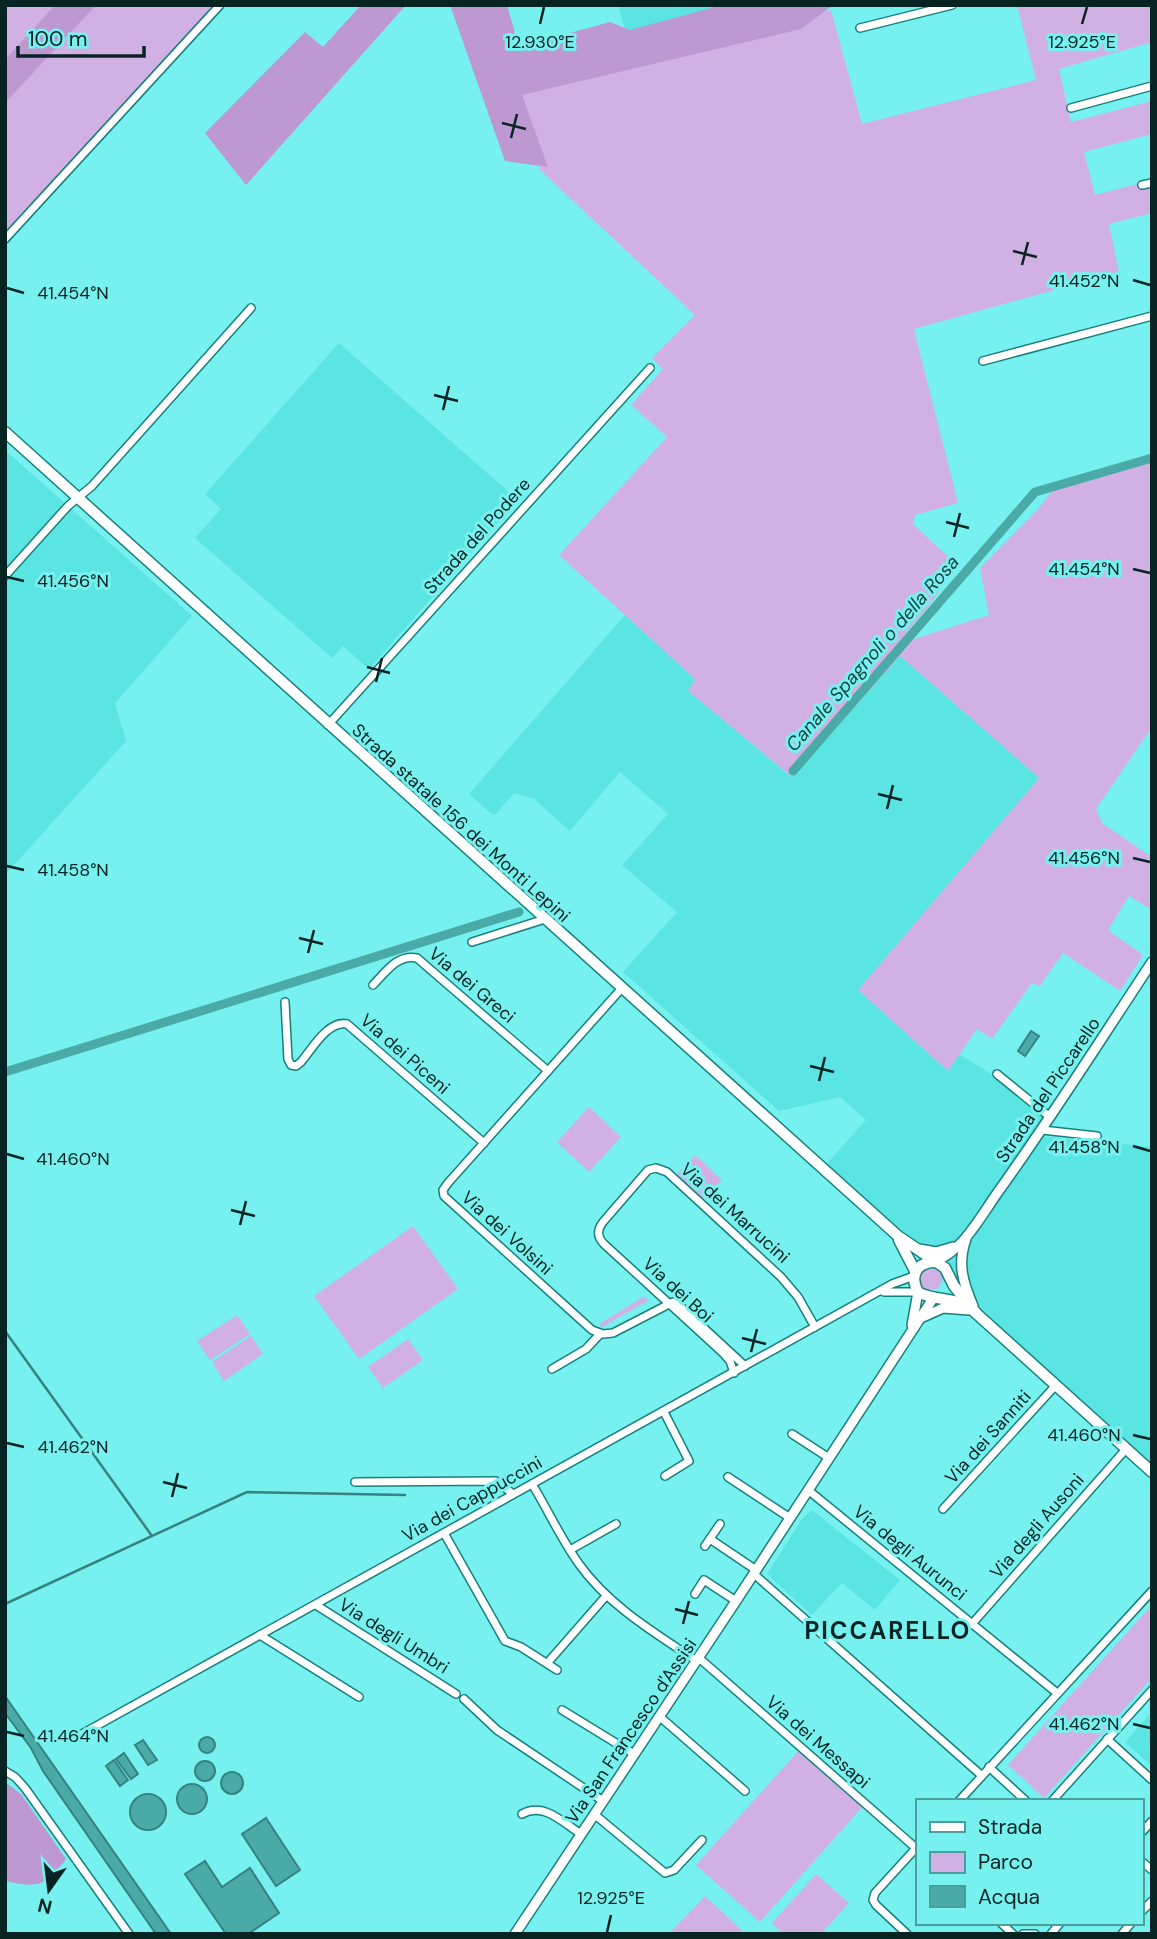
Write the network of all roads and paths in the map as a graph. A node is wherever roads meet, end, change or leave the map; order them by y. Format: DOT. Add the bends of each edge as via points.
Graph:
graph roads {
  1 [pos="220,5"];
  2 [pos="952,5"];
  3 [pos="860,28"];
  4 [pos="1152,86"];
  5 [pos="1071,108"];
  6 [pos="1152,183"];
  7 [pos="1142,186"];
  8 [pos="5,239"];
  9 [pos="251,308"];
  10 [pos="1152,316"];
  11 [pos="983,361"];
  12 [pos="650,368"];
  13 [pos="5,432"];
  14 [pos="79,497"];
  15 [pos="5,576"];
  16 [pos="328,725"];
  17 [pos="545,919"];
  18 [pos="472,942"];
  19 [pos="1152,962"];
  20 [pos="373,985"];
  21 [pos="622,988"];
  22 [pos="285,1002"];
  23 [pos="548,1071"];
  24 [pos="998,1074"];
  25 [pos="1050,1117"];
  26 [pos="1042,1130"];
  27 [pos="1097,1136"];
  28 [pos="484,1143"];
  29 [pos="598,1234"];
  30 [pos="898,1236"];
  31 [pos="912,1247"];
  32 [pos="960,1248"];
  33 [pos="934,1262"];
  34 [pos="914,1273"];
  35 [pos="949,1276"];
  36 [pos="880,1292"];
  37 [pos="918,1292"];
  38 [pos="935,1297"];
  39 [pos="672,1303"];
  40 [pos="976,1312"];
  41 [pos="919,1320"];
  42 [pos="815,1328"];
  43 [pos="600,1334"];
  44 [pos="911,1334"];
  45 [pos="745,1366"];
  46 [pos="552,1369"];
  47 [pos="734,1373"];
  48 [pos="1056,1385"];
  49 [pos="664,1412"];
  50 [pos="792,1434"];
  51 [pos="1126,1449"];
  52 [pos="829,1458"];
  53 [pos="1152,1472"];
  54 [pos="665,1476"];
  55 [pos="728,1477"];
  56 [pos="355,1482"];
  57 [pos="532,1484"];
  58 [pos="808,1490"];
  59 [pos="513,1494"];
  60 [pos="943,1509"];
  61 [pos="790,1518"];
  62 [pos="616,1524"];
  63 [pos="720,1524"];
  64 [pos="444,1533"];
  65 [pos="570,1550"];
  66 [pos="755,1572"];
  67 [pos="1152,1591"];
  68 [pos="695,1594"];
  69 [pos="606,1596"];
  70 [pos="736,1601"];
  71 [pos="316,1605"];
  72 [pos="972,1624"];
  73 [pos="260,1635"];
  74 [pos="550,1660"];
  75 [pos="698,1660"];
  76 [pos="556,1670"];
  77 [pos="1152,1690"];
  78 [pos="1057,1693"];
  79 [pos="456,1694"];
  80 [pos="359,1698"];
  81 [pos="464,1699"];
  82 [pos="562,1710"];
  83 [pos="659,1716"];
  84 [pos="80,1735"];
  85 [pos="1107,1739"];
  86 [pos="634,1754"];
  87 [pos="989,1767"];
  88 [pos="5,1771"];
  89 [pos="981,1775"];
  90 [pos="1152,1780"];
  91 [pos="746,1791"];
  92 [pos="960,1799"];
  93 [pos="1024,1799"];
  94 [pos="1054,1799"];
  95 [pos="603,1801"];
  96 [pos="522,1814"];
  97 [pos="594,1814"];
  98 [pos="581,1834"];
  99 [pos="702,1840"];
  100 [pos="916,1847"];
  101 [pos="916,1849"];
  102 [pos="1052,1932"];
  103 [pos="129,1934"];
  104 [pos="515,1934"];
  105 [pos="907,1934"];
  106 [pos="1023,1934"];
  107 [pos="1035,1934"];
  108 [pos="1044,1934"];
  1 -- 8 [label="street"];
  2 -- 3 [label="street"];
  4 -- 5 [label="street"];
  6 -- 7 [label="street"];
  9 -- 14 [label="street"];
  10 -- 11 [label="street"];
  12 -- 16 [label="street, Strada del Podere"];
  13 -- 14 [label="main road, Strada statale 156 dei Monti Lepini"];
  14 -- 15 [label="street"];
  14 -- 16 [label="main road, Strada statale 156 dei Monti Lepini"];
  16 -- 17 [label="main road, Strada statale 156 dei Monti Lepini"];
  17 -- 18 [label="street"];
  17 -- 21 [label="main road, Strada statale 156 dei Monti Lepini"];
  19 -- 25 [label="street, Strada del Piccarello"];
  20 -- 23 [label="street, Via dei Greci" via="398,960 417,958"];
  21 -- 23 [label="street, Via dei Volsini"];
  21 -- 30 [label="main road, Strada statale 156 dei Monti Lepini"];
  22 -- 28 [label="street, Via dei Piceni" via="291,1065 298,1065 333,1026 347,1024"];
  23 -- 28 [label="street, Via dei Volsini"];
  24 -- 25 [label="street"];
  25 -- 26 [label="street, Strada del Piccarello"];
  26 -- 27 [label="street"];
  26 -- 32 [label="street, Strada del Piccarello"];
  28 -- 43 [label="street, Via dei Volsini" via="448,1183 444,1196 580,1322"];
  29 -- 39 [label="street, Via dei Boi"];
  29 -- 42 [label="street, Via dei Marrucini" via="646,1173 662,1169 781,1277"];
  30 -- 31 [label="main road, Strada statale 156 dei Monti Lepini"];
  30 -- 34 [label="main road, Strada statale 156 dei Monti Lepini"];
  31 -- 32 [label="street" via="936,1252"];
  31 -- 33 [label="main road, Strada statale 156 dei Monti Lepini"];
  32 -- 33 [label="street, Strada del Piccarello"];
  32 -- 35 [label="street, Strada del Piccarello"];
  32 -- 40 [label="street" via="962,1277"];
  33 -- 34 [label="main road" via="924,1263"];
  33 -- 35 [label="main road, Strada statale 156 dei Monti Lepini"];
  34 -- 36 [label="street, Via dei Cappuccini"];
  34 -- 37 [label="main road, Strada statale 156 dei Monti Lepini"];
  35 -- 38 [label="main road" via="946,1290"];
  35 -- 40 [label="main road, Strada statale 156 dei Monti Lepini"];
  36 -- 37 [label="street, Via dei Cappuccini"];
  36 -- 42 [label="street, Via dei Cappuccini"];
  37 -- 38 [label="main road"];
  37 -- 44 [label="street, Via San Francesco d'Assisi"];
  38 -- 40 [label="main road"];
  38 -- 41 [label="street, Via San Francesco d'Assisi"];
  39 -- 43 [label="street" via="612,1333"];
  39 -- 45 [label="street, Via dei Boi"];
  39 -- 47 [label="street, Via dei Boi" via="726,1356"];
  40 -- 41 [label="street" via="943,1308"];
  40 -- 48 [label="main road"];
  41 -- 44 [label="street, Via San Francesco d'Assisi"];
  42 -- 45 [label="street, Via dei Cappuccini"];
  43 -- 46 [label="street" via="589,1347"];
  44 -- 52 [label="street, Via San Francesco d'Assisi"];
  45 -- 47 [label="street, Via dei Cappuccini"];
  47 -- 49 [label="street, Via dei Cappuccini"];
  48 -- 51 [label="main road"];
  48 -- 60 [label="street, Via dei Sanniti"];
  49 -- 54 [label="street" via="689,1458 686,1465"];
  49 -- 57 [label="street, Via dei Cappuccini"];
  50 -- 52 [label="street"];
  51 -- 53 [label="main road"];
  51 -- 72 [label="street, Via degli Ausoni"];
  52 -- 58 [label="street, Via San Francesco d'Assisi"];
  55 -- 61 [label="street"];
  56 -- 59 [label="street" via="496,1481"];
  57 -- 59 [label="street, Via dei Cappuccini"];
  57 -- 65 [label="street, Via dei Messapi"];
  58 -- 61 [label="street, Via San Francesco d'Assisi"];
  58 -- 72 [label="street, Via degli Aurunci"];
  59 -- 64 [label="street, Via dei Cappuccini"];
  61 -- 66 [label="street, Via San Francesco d'Assisi"];
  62 -- 65 [label="street"];
  63 -- 66 [label="street" via="707,1543"];
  64 -- 71 [label="street, Via dei Cappuccini"];
  64 -- 76 [label="street" via="505,1641"];
  65 -- 69 [label="street, Via dei Messapi"];
  66 -- 70 [label="street, Via San Francesco d'Assisi"];
  66 -- 89 [label="street"];
  67 -- 78 [label="street"];
  68 -- 70 [label="street" via="705,1580"];
  69 -- 74 [label="street"];
  69 -- 75 [label="street, Via dei Messapi"];
  70 -- 75 [label="street, Via San Francesco d'Assisi"];
  71 -- 73 [label="street, Via dei Cappuccini"];
  71 -- 79 [label="street, Via degli Umbri"];
  72 -- 78 [label="street, Via degli Aurunci"];
  73 -- 80 [label="street"];
  73 -- 84 [label="street, Via dei Cappuccini"];
  75 -- 83 [label="street, Via San Francesco d'Assisi"];
  75 -- 100 [label="street, Via dei Messapi"];
  77 -- 85 [label="street"];
  78 -- 87 [label="street"];
  81 -- 95 [label="street" via="497,1730"];
  82 -- 86 [label="street"];
  83 -- 86 [label="street, Via San Francesco d'Assisi"];
  83 -- 91 [label="street"];
  85 -- 90 [label="street"];
  85 -- 94 [label="street"];
  86 -- 95 [label="street, Via San Francesco d'Assisi"];
  87 -- 89 [label="street"];
  87 -- 93 [label="street"];
  88 -- 103 [label="street" via="25,1788"];
  89 -- 92 [label="street"];
  95 -- 97 [label="street, Via San Francesco d'Assisi"];
  96 -- 98 [label="street" via="542,1810"];
  97 -- 98 [label="street, Via San Francesco d'Assisi"];
  97 -- 99 [label="street" via="665,1873 673,1872"];
  98 -- 104 [label="street, Via San Francesco d'Assisi"];
  101 -- 105 [label="street" via="873,1900"];
  102 -- 108 [label="street"];
  106 -- 107 [label="street"];
}
